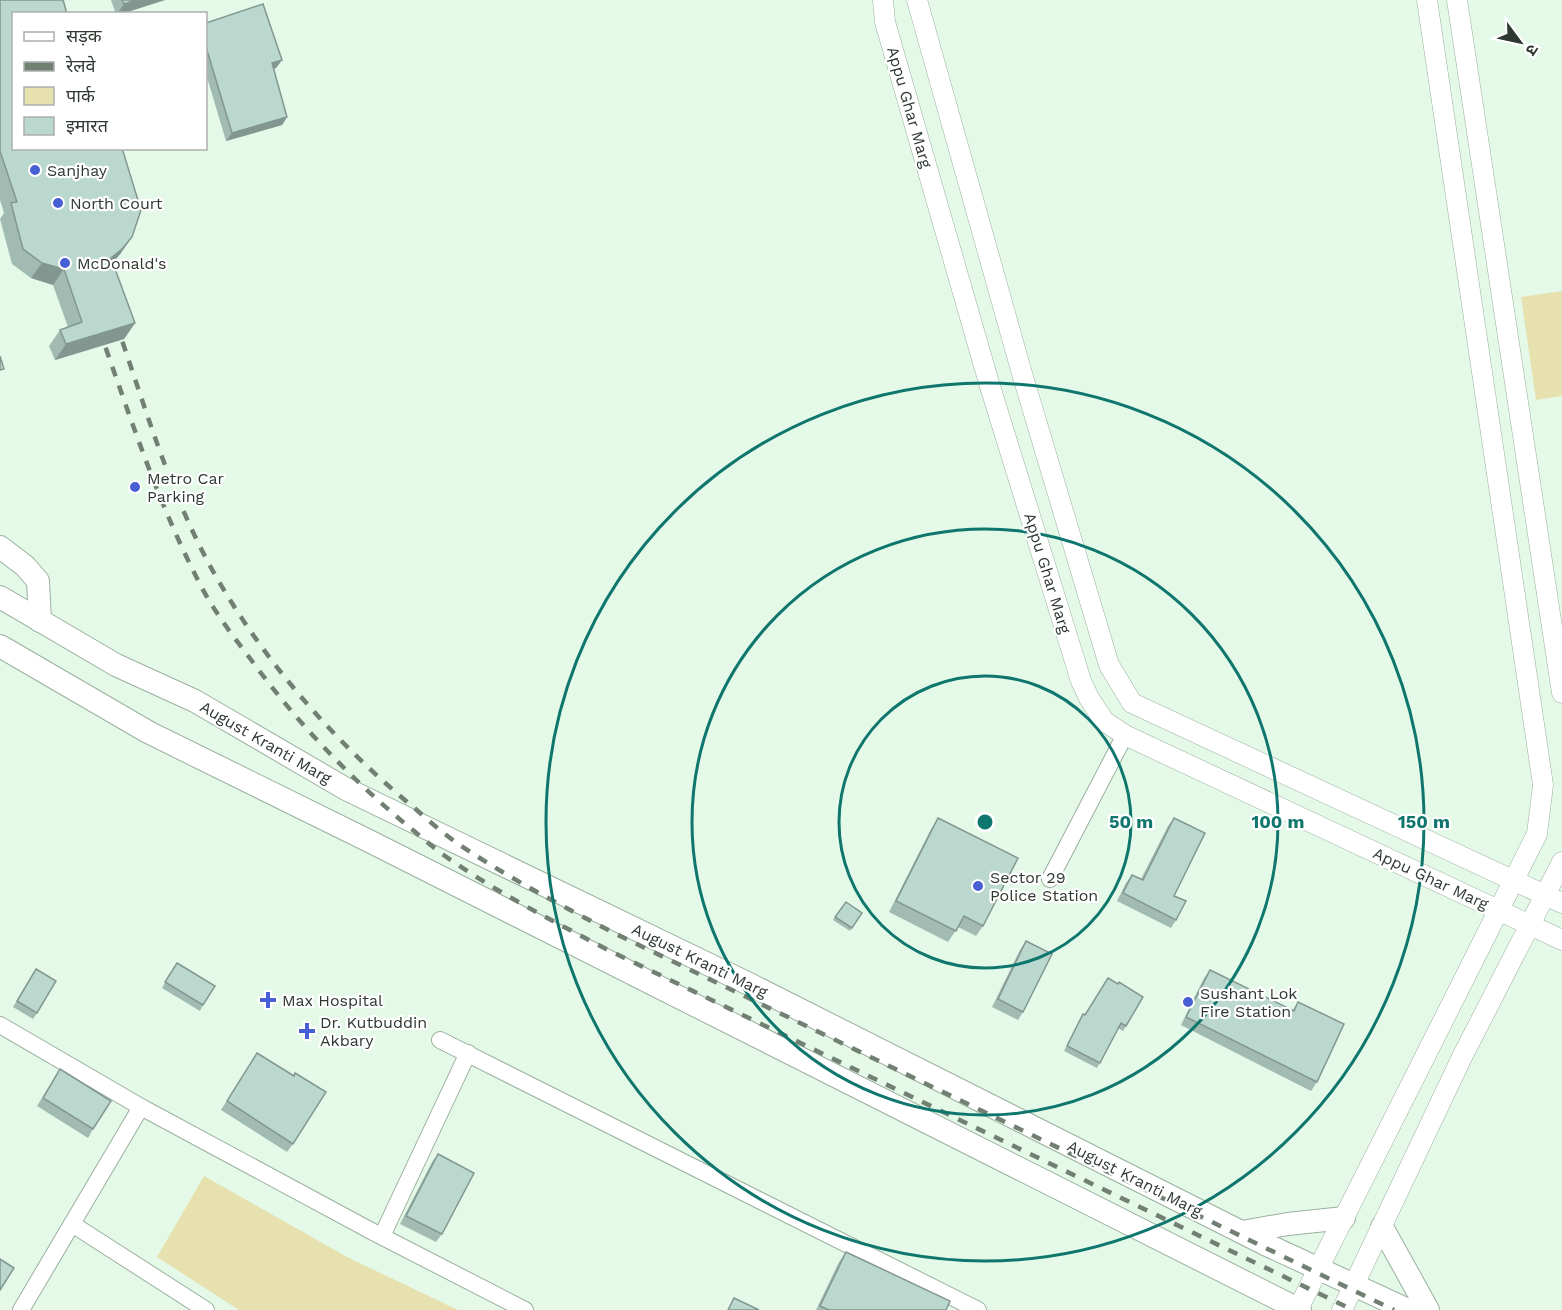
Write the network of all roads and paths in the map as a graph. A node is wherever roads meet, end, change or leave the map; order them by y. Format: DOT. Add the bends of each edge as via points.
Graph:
graph roads {
  1 [pos="883,0"];
  2 [pos="917,0"];
  3 [pos="1427,0"];
  4 [pos="1457,0"];
  5 [pos="0,547"];
  6 [pos="0,597"];
  7 [pos="39,621"];
  8 [pos="0,646"];
  9 [pos="1562,693"];
  10 [pos="1132,703"];
  11 [pos="1104,721"];
  12 [pos="1125,735"];
  13 [pos="1562,862"];
  14 [pos="1050,879"];
  15 [pos="1514,880"];
  16 [pos="1553,899"];
  17 [pos="1498,910"];
  18 [pos="1530,925"];
  19 [pos="1562,940"];
  20 [pos="0,1025"];
  21 [pos="440,1040"];
  22 [pos="468,1053"];
  23 [pos="141,1107"];
  24 [pos="1344,1218"];
  25 [pos="72,1224"];
  26 [pos="1382,1227"];
  27 [pos="1242,1232"];
  28 [pos="382,1236"];
  29 [pos="1318,1268"];
  30 [pos="1354,1284"];
  31 [pos="1299,1309"];
  32 [pos="21,1310"];
  33 [pos="206,1310"];
  34 [pos="525,1310"];
  35 [pos="978,1310"];
  36 [pos="1342,1310"];
  37 [pos="1408,1310"];
  38 [pos="1428,1310"];
  1 -- 11 [label="street, Appu Ghar Marg" via="885,22 989,384 1081,681"];
  2 -- 10 [label="street, Appu Ghar Marg" via="1105,654 1115,679"];
  3 -- 15 [label="street" via="1543,785 1537,834"];
  4 -- 9 [label="street"];
  5 -- 7 [label="main road" via="26,566 38,581"];
  6 -- 7 [label="main road, August Kranti Marg"];
  7 -- 27 [label="main road, August Kranti Marg" via="116,665 195,701 346,789 747,983"];
  8 -- 31 [label="main road" via="156,736"];
  10 -- 11 [label="street"];
  10 -- 15 [label="street, Appu Ghar Marg"];
  11 -- 12 [label="street, Appu Ghar Marg"];
  12 -- 14 [label="street"];
  12 -- 17 [label="street, Appu Ghar Marg"];
  13 -- 16 [label="street"];
  15 -- 16 [label="street, Appu Ghar Marg"];
  15 -- 17 [label="street"];
  16 -- 18 [label="street"];
  17 -- 18 [label="street, Appu Ghar Marg"];
  17 -- 24 [label="street"];
  18 -- 19 [label="street, Appu Ghar Marg"];
  18 -- 26 [label="street"];
  20 -- 23 [label="street"];
  21 -- 22 [label="street"];
  22 -- 28 [label="street"];
  22 -- 35 [label="street"];
  23 -- 25 [label="street"];
  23 -- 28 [label="street"];
  24 -- 27 [label="main road"];
  24 -- 29 [label="street"];
  25 -- 32 [label="street"];
  25 -- 33 [label="street"];
  26 -- 30 [label="street"];
  26 -- 38 [label="main road"];
  27 -- 29 [label="main road, August Kranti Marg"];
  28 -- 34 [label="street"];
  29 -- 30 [label="main road, August Kranti Marg"];
  29 -- 31 [label="street"];
  30 -- 36 [label="street"];
  30 -- 37 [label="main road, August Kranti Marg"];
}
